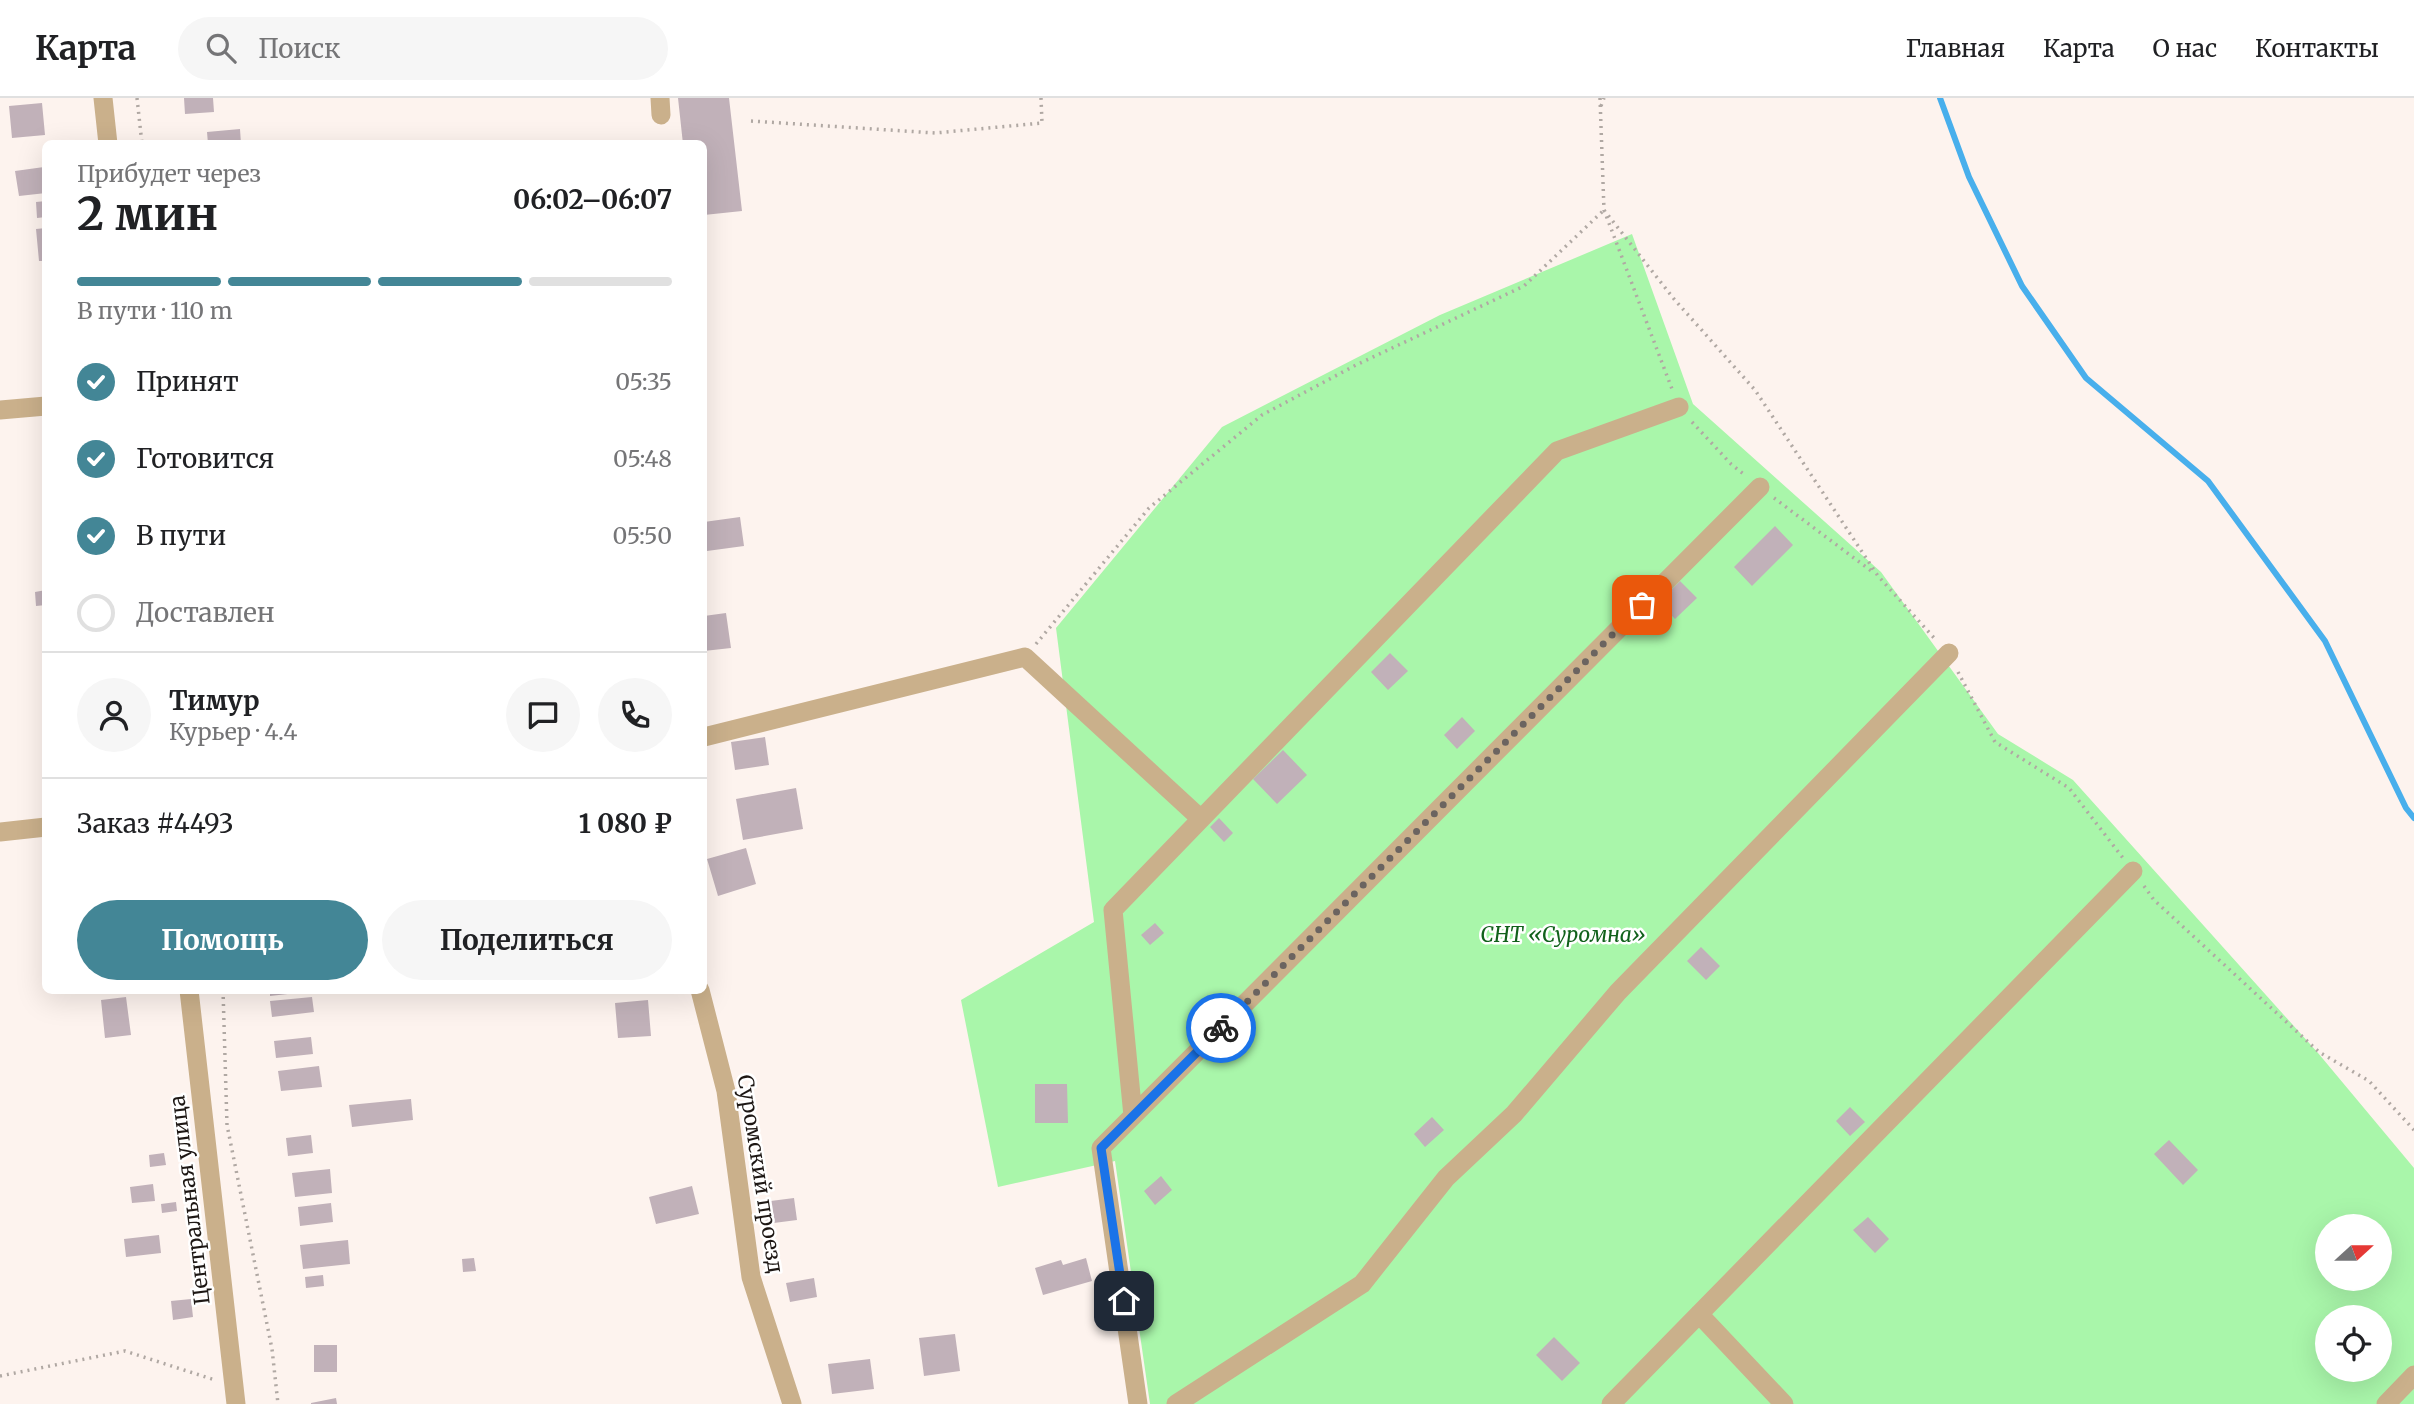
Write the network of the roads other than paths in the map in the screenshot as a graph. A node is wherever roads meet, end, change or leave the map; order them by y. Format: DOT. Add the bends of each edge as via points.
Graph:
graph roads {
  1 [pos="103,98"];
  2 [pos="108,140"];
  3 [pos="42,406"];
  4 [pos="1679,407"];
  5 [pos="0,410"];
  6 [pos="1760,487"];
  7 [pos="1949,653"];
  8 [pos="707,736"];
  9 [pos="1201,819"];
  10 [pos="42,827"];
  11 [pos="0,832"];
  12 [pos="2133,871"];
  13 [pos="189,994"];
  14 [pos="701,994"];
  15 [pos="1133,1116"];
  16 [pos="1699,1314"];
  17 [pos="2414,1375"];
  18 [pos="235,1395"];
  19 [pos="792,1404"];
  20 [pos="1138,1404"];
  21 [pos="1176,1404"];
  22 [pos="1611,1404"];
  23 [pos="1784,1404"];
  24 [pos="2386,1404"];
  1 -- 2 [label="street"];
  3 -- 5 [label="street"];
  4 -- 9 [label="street" via="1557,451"];
  6 -- 15 [label="street"];
  7 -- 21 [label="street" via="1618,992 1514,1114 1446,1178 1362,1284"];
  8 -- 9 [label="street" via="1025,657"];
  9 -- 15 [label="street" via="1113,910"];
  10 -- 11 [label="street"];
  12 -- 16 [label="street"];
  13 -- 18 [label="street, Центральная улица"];
  14 -- 19 [label="street, Суромский проезд" via="726,1091 751,1277"];
  15 -- 20 [label="street" via="1101,1148"];
  16 -- 22 [label="street"];
  16 -- 23 [label="street"];
  17 -- 24 [label="street"];
}
